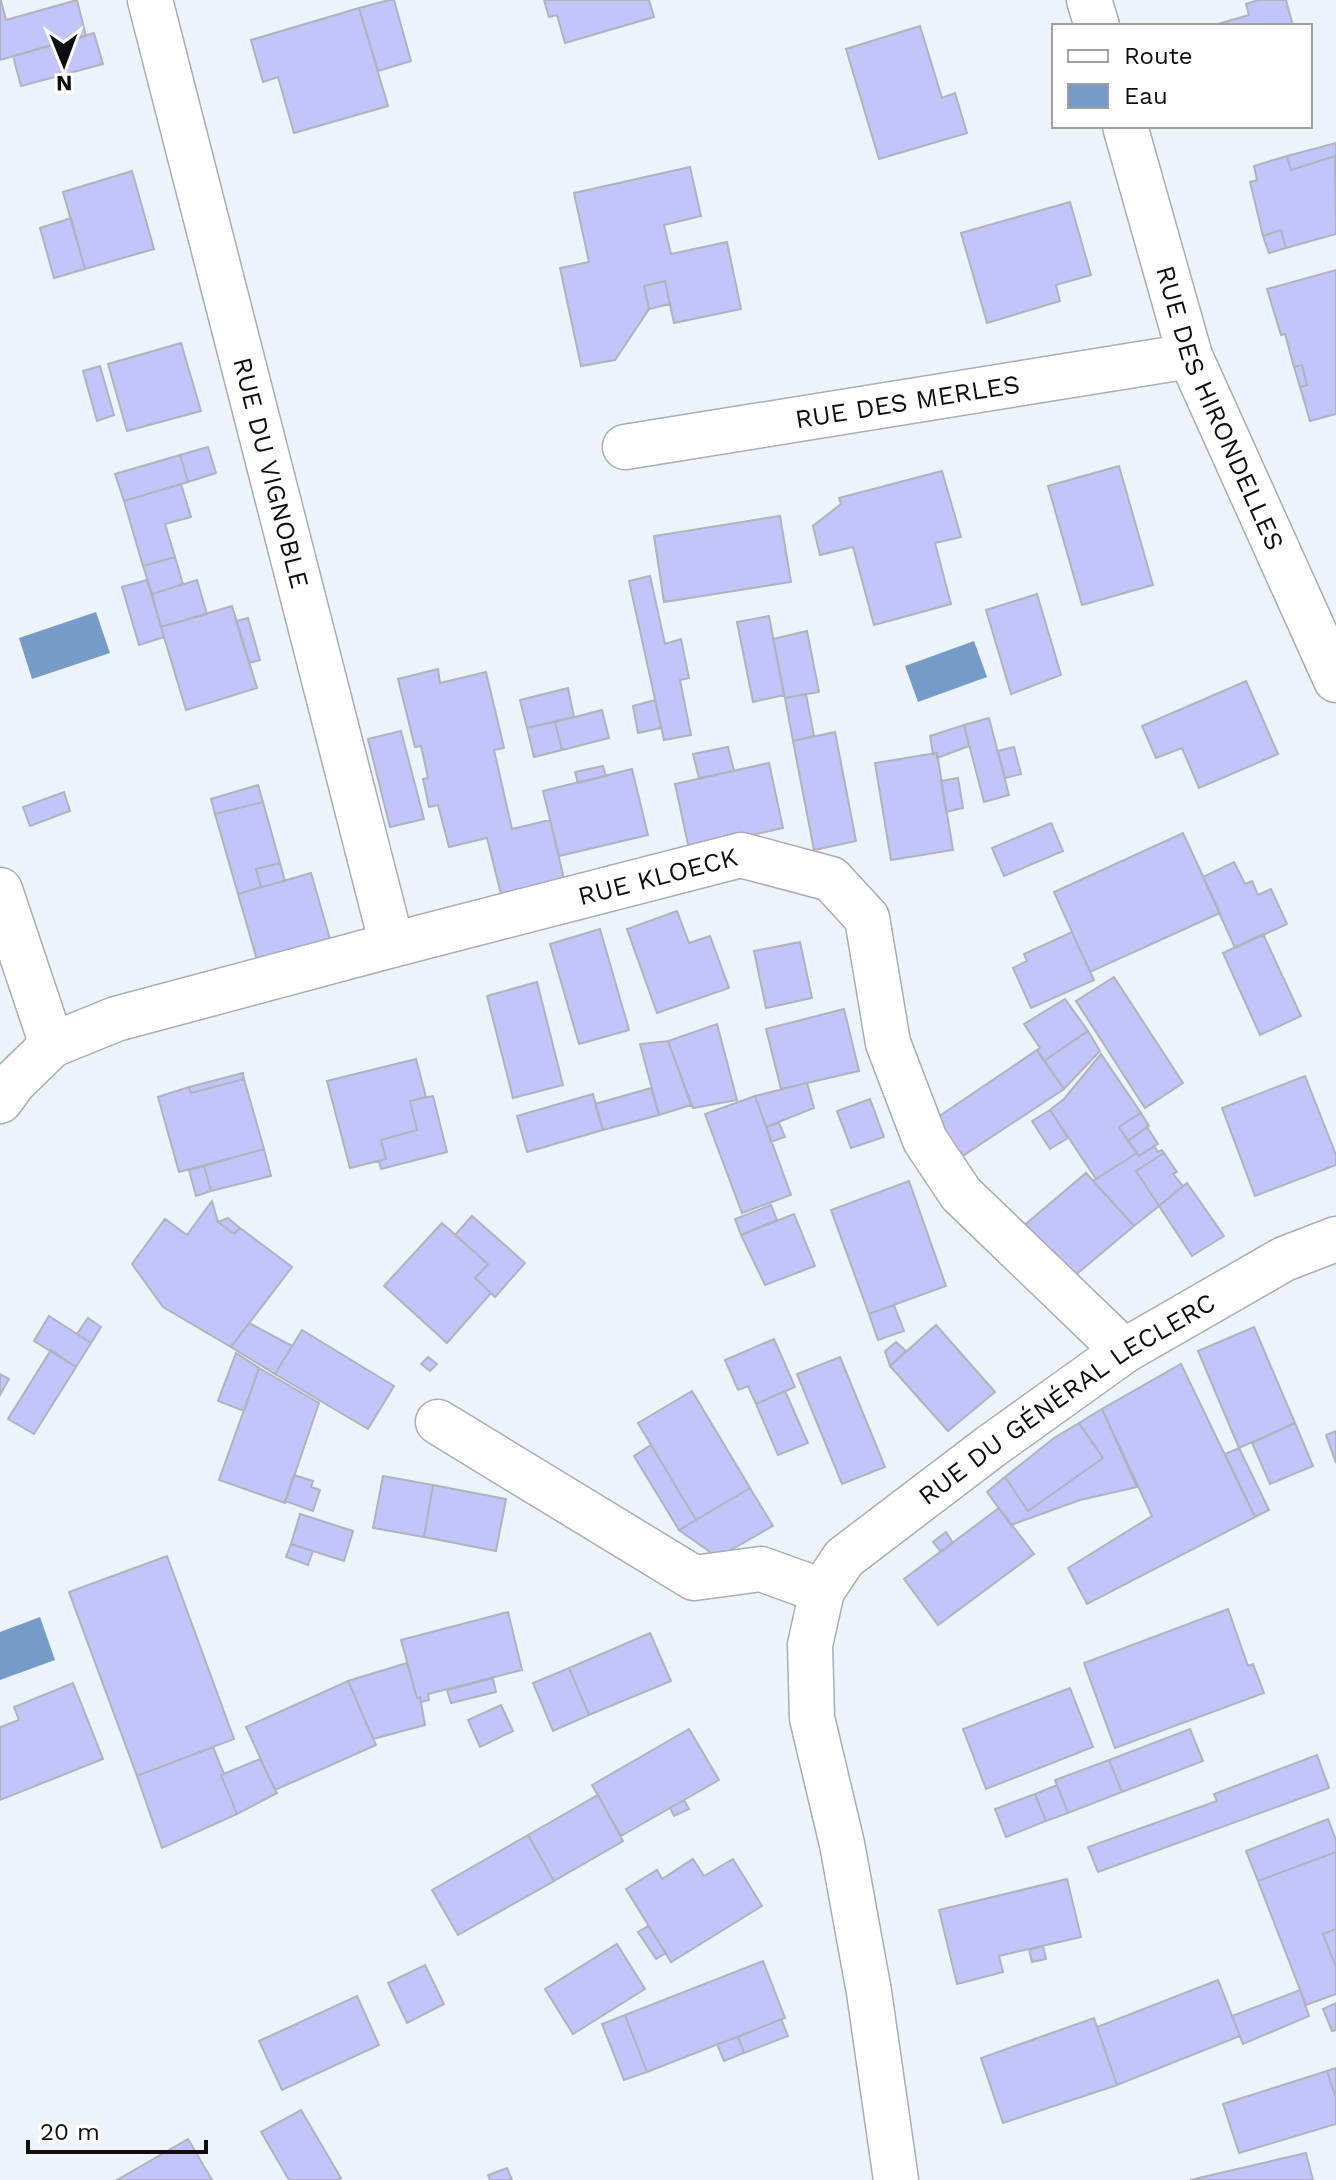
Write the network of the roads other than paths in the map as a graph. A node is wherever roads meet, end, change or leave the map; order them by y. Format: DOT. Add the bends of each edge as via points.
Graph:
graph roads {
  1 [pos="150,0"];
  2 [pos="1089,0"];
  3 [pos="1096,24"];
  4 [pos="1126,128"];
  5 [pos="1190,356"];
  6 [pos="625,447"];
  7 [pos="1336,680"];
  8 [pos="0,890"];
  9 [pos="392,945"];
  10 [pos="52,1045"];
  11 [pos="0,1101"];
  12 [pos="1336,1239"];
  13 [pos="1124,1351"];
  14 [pos="438,1422"];
  15 [pos="822,1591"];
  16 [pos="896,2180"];
  1 -- 9 [label="street, RUE DU VIGNOBLE"];
  2 -- 3 [label="street"];
  4 -- 5 [label="street, RUE DES HIRONDELLES"];
  5 -- 6 [label="street, RUE DES MERLES"];
  5 -- 7 [label="street, RUE DES HIRONDELLES"];
  8 -- 10 [label="street"];
  9 -- 10 [label="street, RUE KLOECK" via="116,1019"];
  9 -- 13 [label="street, RUE KLOECK" via="741,855 831,879 867,918 888,1043 925,1140 961,1194"];
  10 -- 11 [label="street, RUE KLOECK"];
  12 -- 13 [label="street, RUE DU GÉNÉRAL LECLERC" via="1284,1259"];
  13 -- 15 [label="street, RUE DU GÉNÉRAL LECLERC" via="844,1558"];
  14 -- 15 [label="street" via="694,1578 761,1569"];
  15 -- 16 [label="street, RUE DU GÉNÉRAL LECLERC" via="810,1645 812,1718 867,1977"];
}
